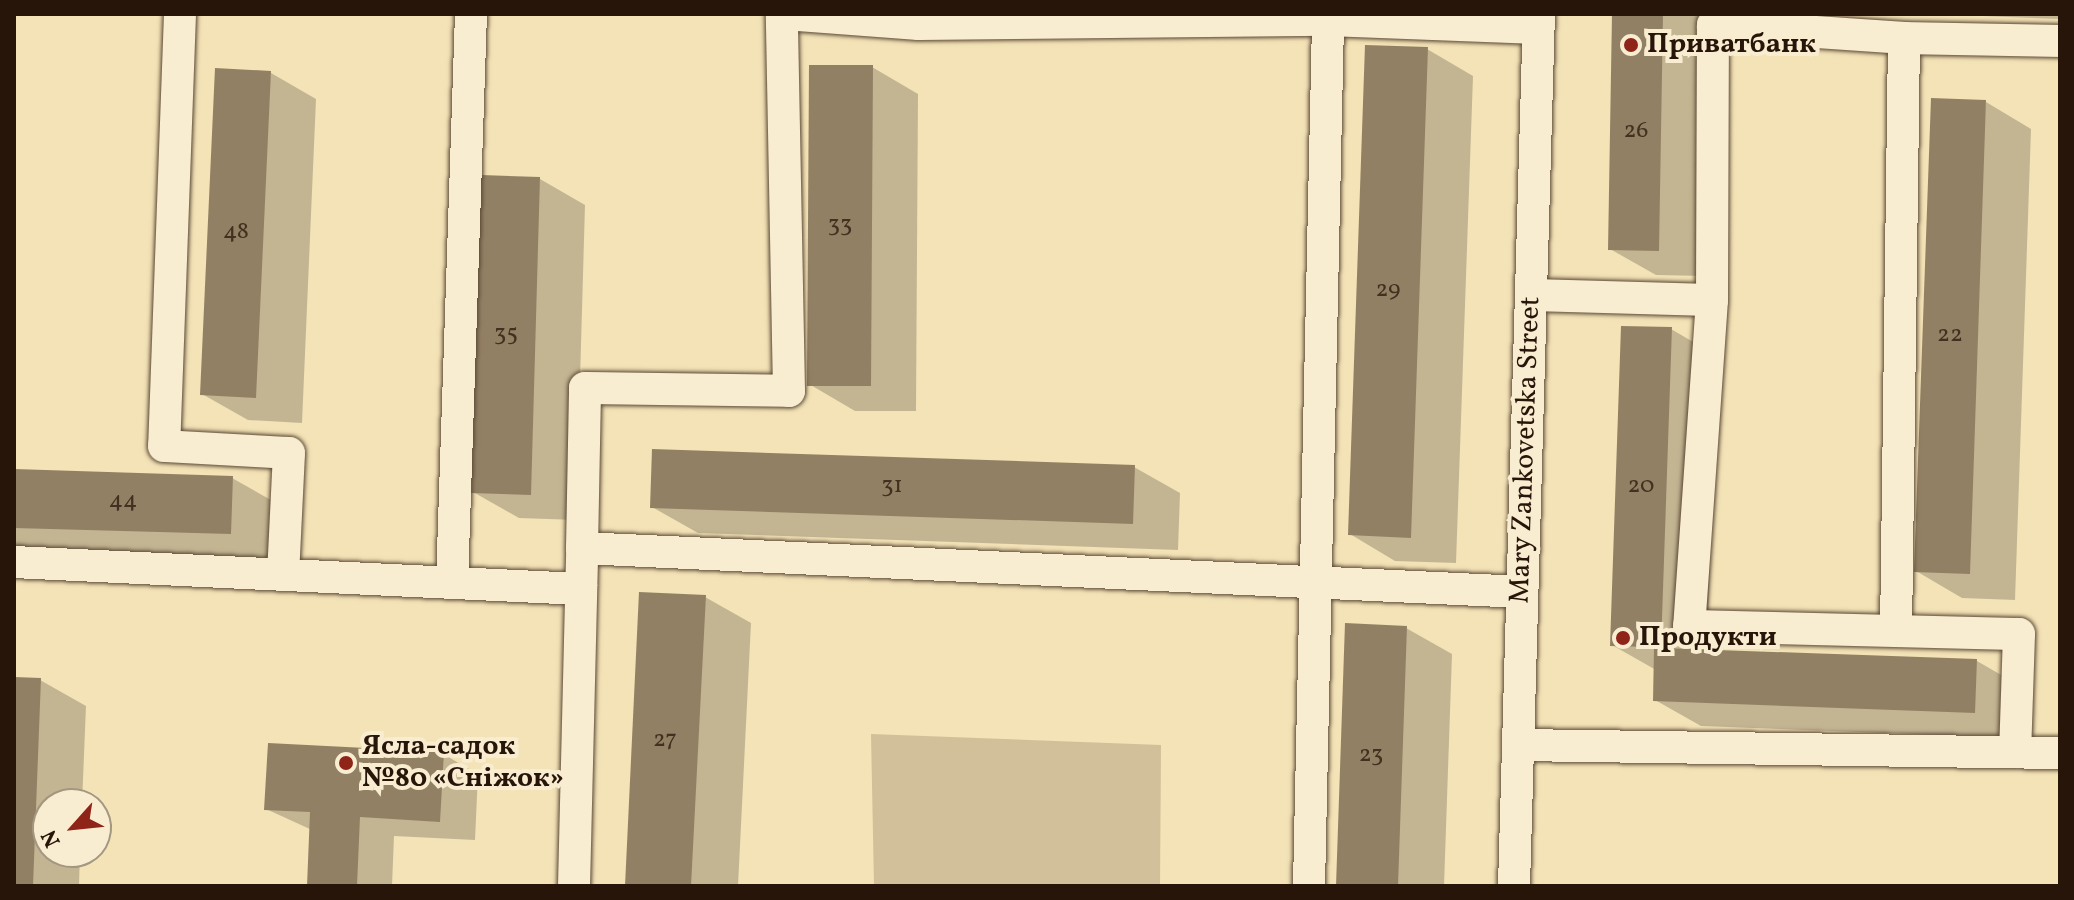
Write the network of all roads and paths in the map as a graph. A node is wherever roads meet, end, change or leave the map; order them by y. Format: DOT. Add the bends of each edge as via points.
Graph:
graph roads {
  1 [pos="180,14"];
  2 [pos="471,14"];
  3 [pos="784,14"];
  4 [pos="919,19"];
  5 [pos="1328,20"];
  6 [pos="1538,21"];
  7 [pos="1904,38"];
  8 [pos="2060,41"];
  9 [pos="1531,295"];
  10 [pos="1712,300"];
  11 [pos="582,548"];
  12 [pos="14,562"];
  13 [pos="283,575"];
  14 [pos="1318,582"];
  15 [pos="452,583"];
  16 [pos="581,589"];
  17 [pos="1522,592"];
  18 [pos="1896,631"];
  19 [pos="1518,745"];
  20 [pos="2015,752"];
  21 [pos="2060,753"];
  22 [pos="574,886"];
  23 [pos="1309,886"];
  24 [pos="1514,886"];
  1 -- 13 [label="street" via="164,446 289,453"];
  2 -- 15 [label="street"];
  3 -- 4 [label="street"];
  3 -- 11 [label="street" via="789,391 585,388"];
  4 -- 5 [label="street"];
  5 -- 6 [label="street"];
  5 -- 14 [label="street"];
  6 -- 9 [label="street, Mary Zankovetska Street"];
  7 -- 8 [label="street"];
  7 -- 10 [label="street" via="1713,25"];
  7 -- 18 [label="street"];
  9 -- 10 [label="street"];
  9 -- 17 [label="street, Mary Zankovetska Street"];
  10 -- 18 [label="street" via="1689,626"];
  11 -- 14 [label="street"];
  11 -- 16 [label="street"];
  12 -- 13 [label="street"];
  13 -- 15 [label="street"];
  14 -- 17 [label="street"];
  14 -- 23 [label="street"];
  15 -- 16 [label="street"];
  16 -- 22 [label="street"];
  17 -- 19 [label="street, Mary Zankovetska Street"];
  18 -- 20 [label="street" via="2019,634"];
  19 -- 20 [label="street"];
  19 -- 24 [label="street, Mary Zankovetska Street"];
  20 -- 21 [label="street"];
}
